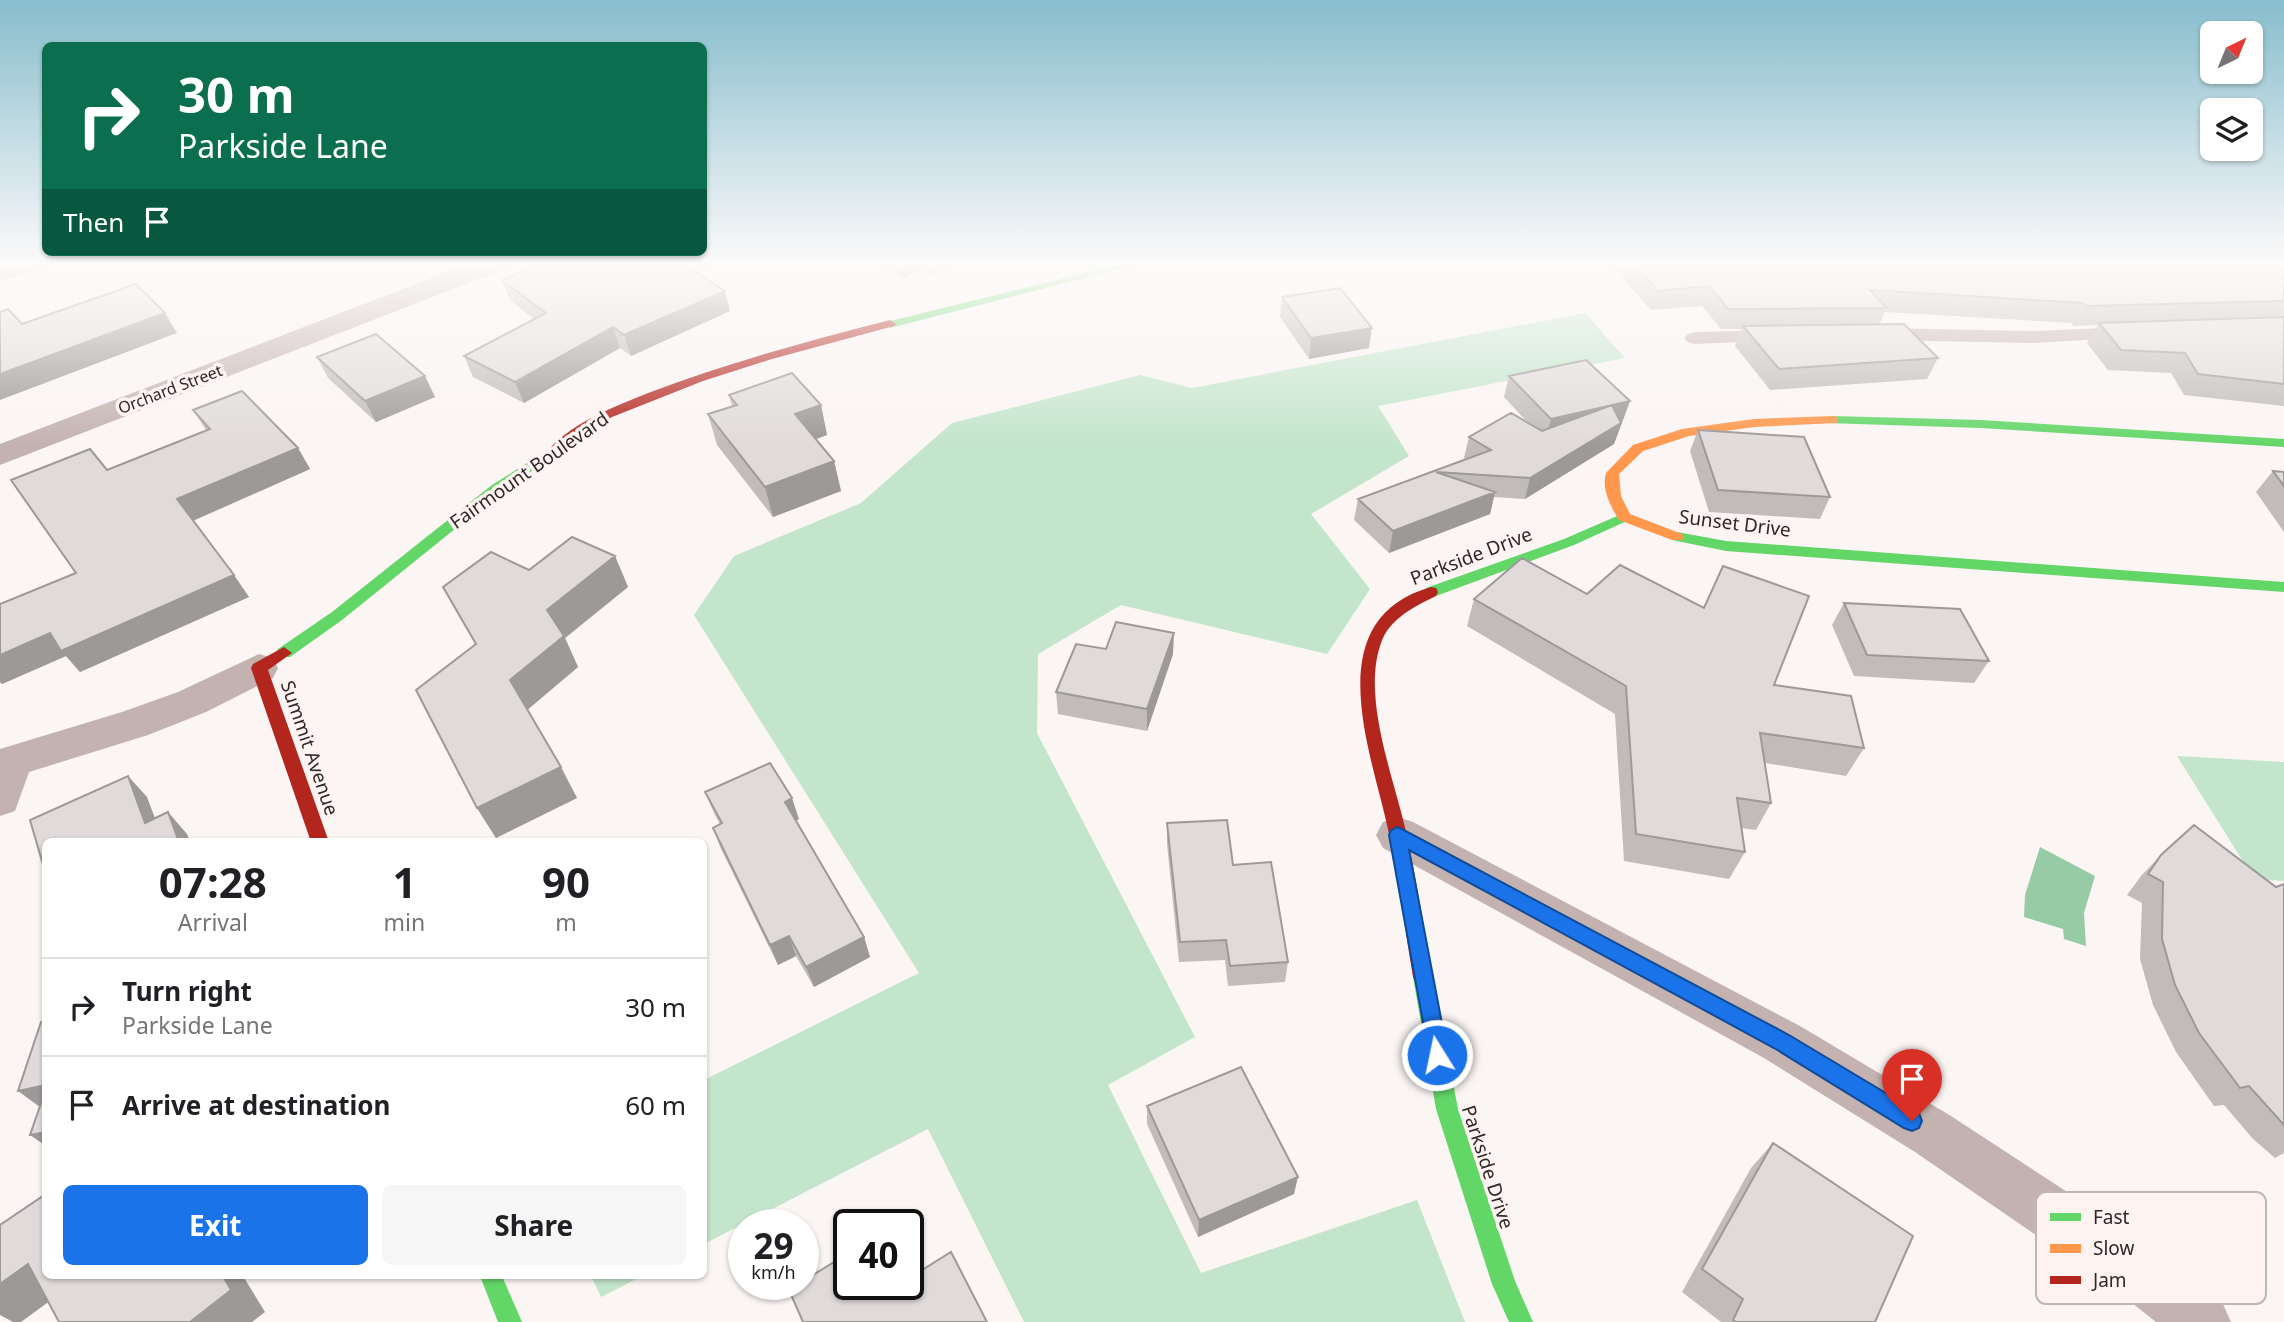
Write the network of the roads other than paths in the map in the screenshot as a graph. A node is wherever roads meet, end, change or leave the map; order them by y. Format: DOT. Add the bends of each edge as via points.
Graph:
graph roads {
  1 [pos="338,324"];
  2 [pos="891,324"];
  3 [pos="2155,333"];
  4 [pos="1856,335"];
  5 [pos="1802,336"];
  6 [pos="1695,338"];
  7 [pos="2284,443"];
  8 [pos="0,455"];
  9 [pos="1624,517"];
  10 [pos="2284,587"];
  11 [pos="259,668"];
  12 [pos="3,776"];
  13 [pos="1398,835"];
  14 [pos="319,838"];
  15 [pos="2036,1203"];
  16 [pos="492,1279"];
  17 [pos="2179,1304"];
  18 [pos="510,1322"];
  19 [pos="1521,1322"];
  20 [pos="2202,1322"];
  1 -- 8 [label="street, Orchard Street"];
  2 -- 11 [label="street, Fairmount Boulevard" via="768,356 607,414 497,488 337,616"];
  3 -- 4 [label="lane"];
  5 -- 6 [label="lane"];
  7 -- 9 [label="street" via="1932,421 1777,419 1665,436 1631,452 1613,471 1611,491"];
  9 -- 10 [label="street, Sunset Drive" via="1668,535 1726,546"];
  9 -- 13 [label="street, Parkside Drive" via="1569,542 1443,586 1386,620 1373,642 1366,668 1369,706"];
  11 -- 12 [label="street, Fairmount Boulevard" via="192,702"];
  11 -- 14 [label="street, Summit Avenue"];
  13 -- 15 [label="street" via="1782,1042"];
  13 -- 19 [label="street, Parkside Drive" via="1447,1110 1504,1284"];
  16 -- 18 [label="street"];
  17 -- 20 [label="street"];
}
